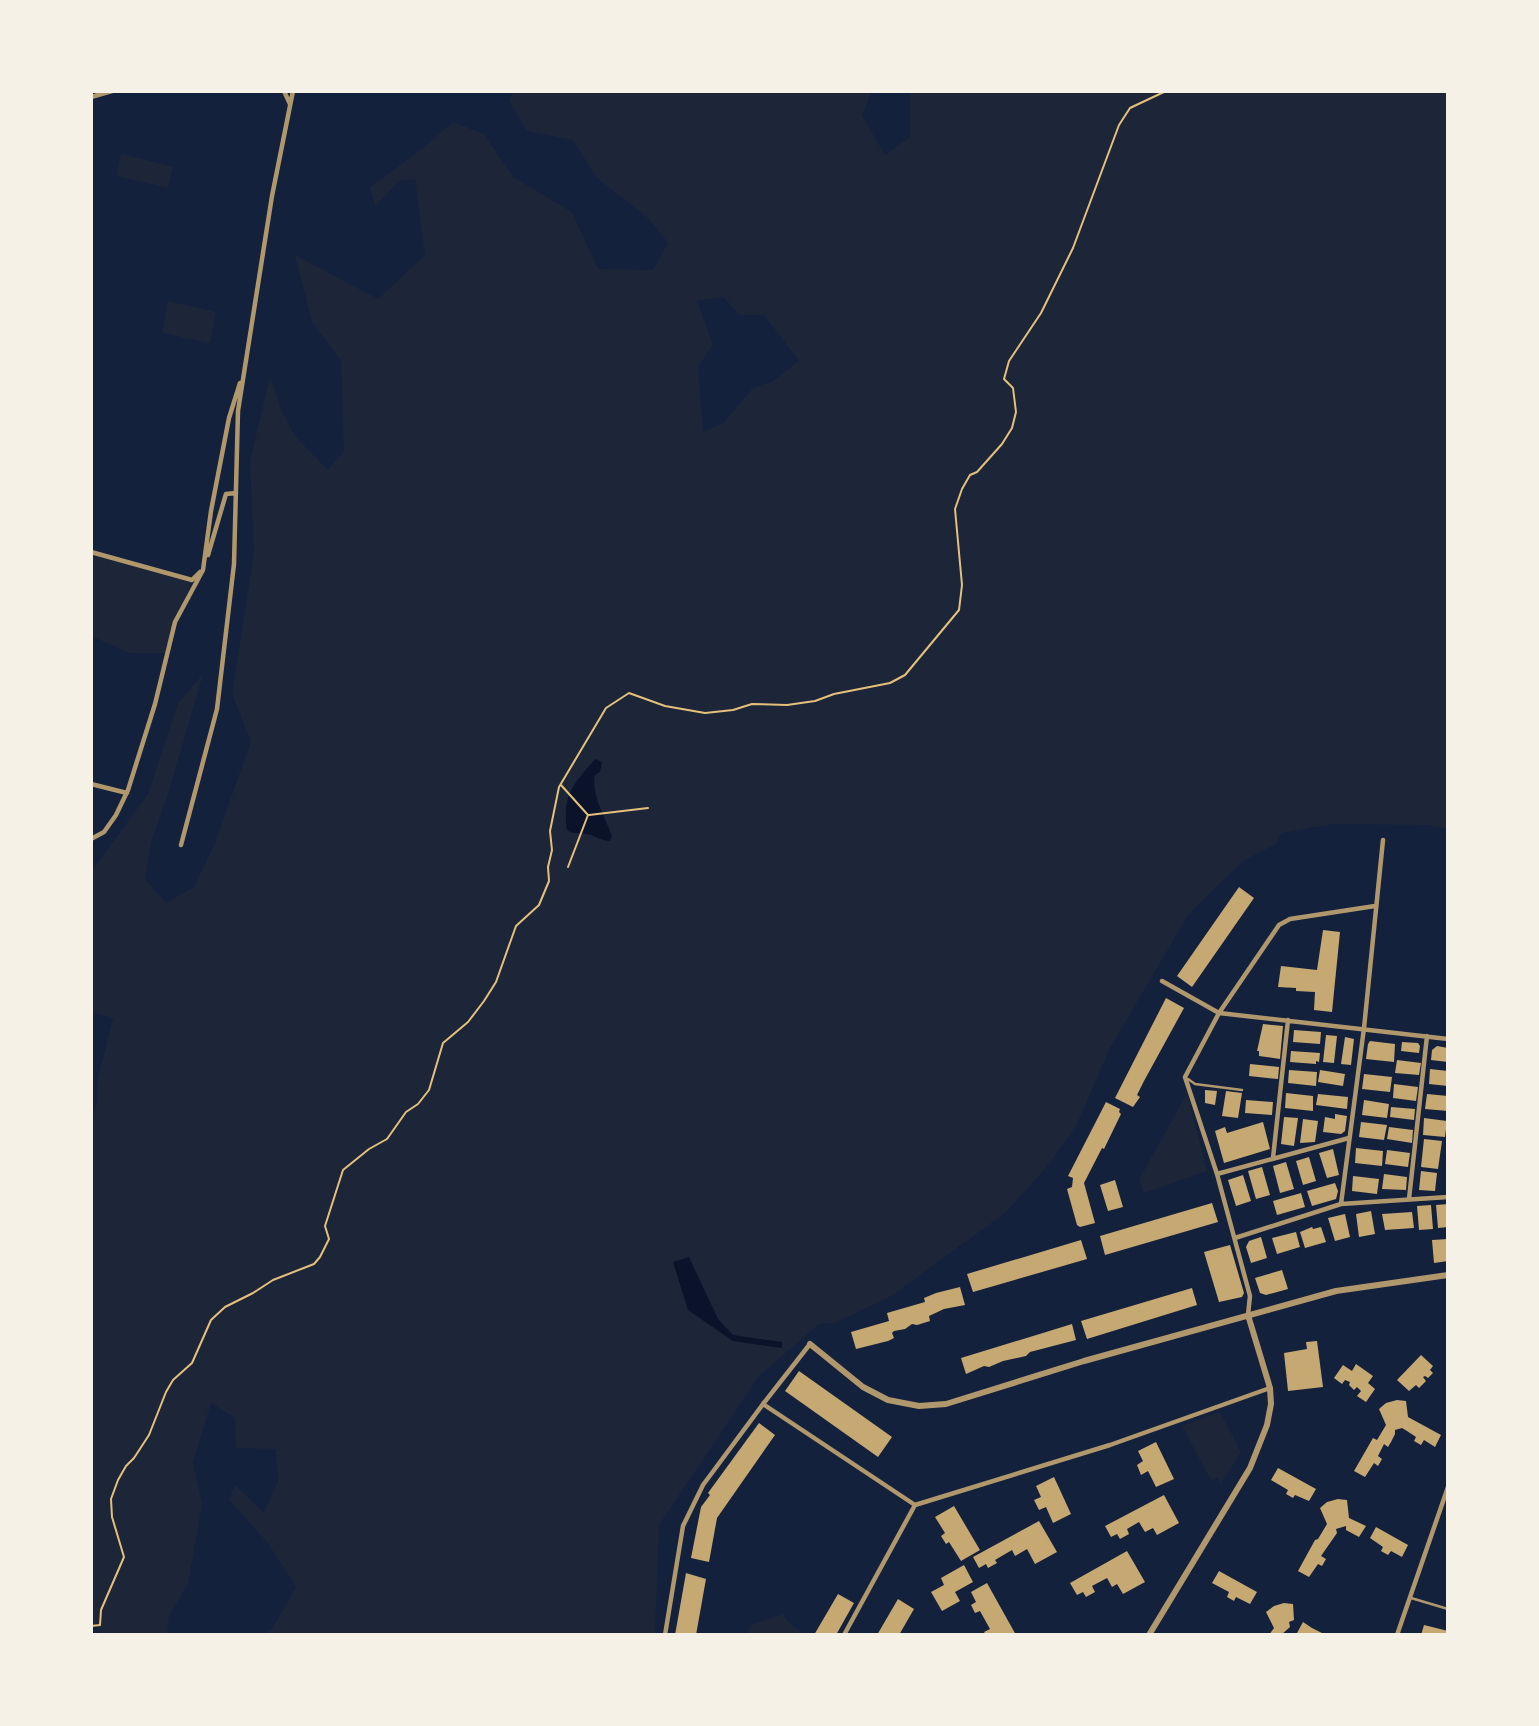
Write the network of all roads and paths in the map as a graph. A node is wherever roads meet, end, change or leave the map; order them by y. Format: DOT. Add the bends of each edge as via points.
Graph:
graph roads {
  1 [pos="112,91"];
  2 [pos="284,91"];
  3 [pos="293,91"];
  4 [pos="1166,91"];
  5 [pos="91,97"];
  6 [pos="290,104"];
  7 [pos="245,366"];
  8 [pos="236,493"];
  9 [pos="91,552"];
  10 [pos="203,570"];
  11 [pos="91,784"];
  12 [pos="561,784"];
  13 [pos="127,793"];
  14 [pos="648,808"];
  15 [pos="588,815"];
  16 [pos="91,839"];
  17 [pos="1382,840"];
  18 [pos="181,845"];
  19 [pos="568,867"];
  20 [pos="1375,906"];
  21 [pos="1162,981"];
  22 [pos="1219,1013"];
  23 [pos="1288,1020"];
  24 [pos="1364,1028"];
  25 [pos="1427,1036"];
  26 [pos="1448,1039"];
  27 [pos="1185,1077"];
  28 [pos="1242,1090"];
  29 [pos="1349,1138"];
  30 [pos="1273,1158"];
  31 [pos="1217,1174"];
  32 [pos="1448,1197"];
  33 [pos="1409,1199"];
  34 [pos="1341,1204"];
  35 [pos="1235,1238"];
  36 [pos="1448,1275"];
  37 [pos="1248,1315"];
  38 [pos="810,1344"];
  39 [pos="1270,1388"];
  40 [pos="763,1404"];
  41 [pos="1448,1487"];
  42 [pos="915,1505"];
  43 [pos="1410,1597"];
  44 [pos="1448,1609"];
  45 [pos="91,1626"];
  46 [pos="665,1635"];
  47 [pos="844,1635"];
  48 [pos="1149,1635"];
  49 [pos="1397,1635"];
  1 -- 5 [label="street"];
  2 -- 6 [label="street"];
  3 -- 6 [label="street"];
  4 -- 12 [label="path" via="1130,108 1119,125 1065,266 1009,361 1004,379 1013,388 1016,412 1012,428 962,489 955,509 962,585 959,610 924,654 905,675 890,682 796,703 752,704 705,713 629,693 606,708"];
  6 -- 7 [label="street"];
  7 -- 8 [label="street" via="238,411"];
  7 -- 10 [label="street" via="229,418"];
  8 -- 10 [label="street" via="226,494"];
  8 -- 18 [label="street" via="234,564 217,709"];
  9 -- 10 [label="street" via="192,580"];
  10 -- 13 [label="street" via="175,622"];
  11 -- 13 [label="street"];
  12 -- 15 [label="path"];
  12 -- 45 [label="path" via="554,803 545,892 539,905 516,926 485,1001 443,1043 429,1090 387,1139 343,1170 325,1226 329,1239 314,1264 225,1307 211,1320 192,1363 166,1392 149,1435 126,1465 111,1499 124,1557 101,1610 100,1625"];
  13 -- 16 [label="street" via="104,832"];
  14 -- 15 [label="path"];
  15 -- 19 [label="path"];
  17 -- 20 [label="street"];
  20 -- 22 [label="street" via="1290,919 1279,925"];
  20 -- 24 [label="street"];
  21 -- 22 [label="street"];
  22 -- 23 [label="street"];
  22 -- 27 [label="street"];
  23 -- 24 [label="street"];
  23 -- 30 [label="street"];
  24 -- 25 [label="street"];
  24 -- 29 [label="street"];
  25 -- 26 [label="street"];
  25 -- 33 [label="street"];
  27 -- 28 [label="lane" via="1195,1084"];
  27 -- 31 [label="street"];
  29 -- 30 [label="street"];
  29 -- 34 [label="street"];
  30 -- 31 [label="street"];
  31 -- 35 [label="street"];
  32 -- 33 [label="street"];
  33 -- 34 [label="street"];
  34 -- 35 [label="street"];
  35 -- 37 [label="street" via="1250,1296"];
  36 -- 37 [label="street" via="1336,1291"];
  37 -- 38 [label="street" via="946,1404 919,1406 888,1400 863,1387"];
  37 -- 39 [label="street"];
  38 -- 40 [label="street"];
  39 -- 42 [label="street" via="1110,1445"];
  39 -- 48 [label="street" via="1267,1425 1250,1468"];
  40 -- 42 [label="street"];
  40 -- 46 [label="street" via="703,1485 683,1526"];
  41 -- 43 [label="street"];
  42 -- 47 [label="street"];
  43 -- 44 [label="lane"];
  43 -- 49 [label="street"];
}
